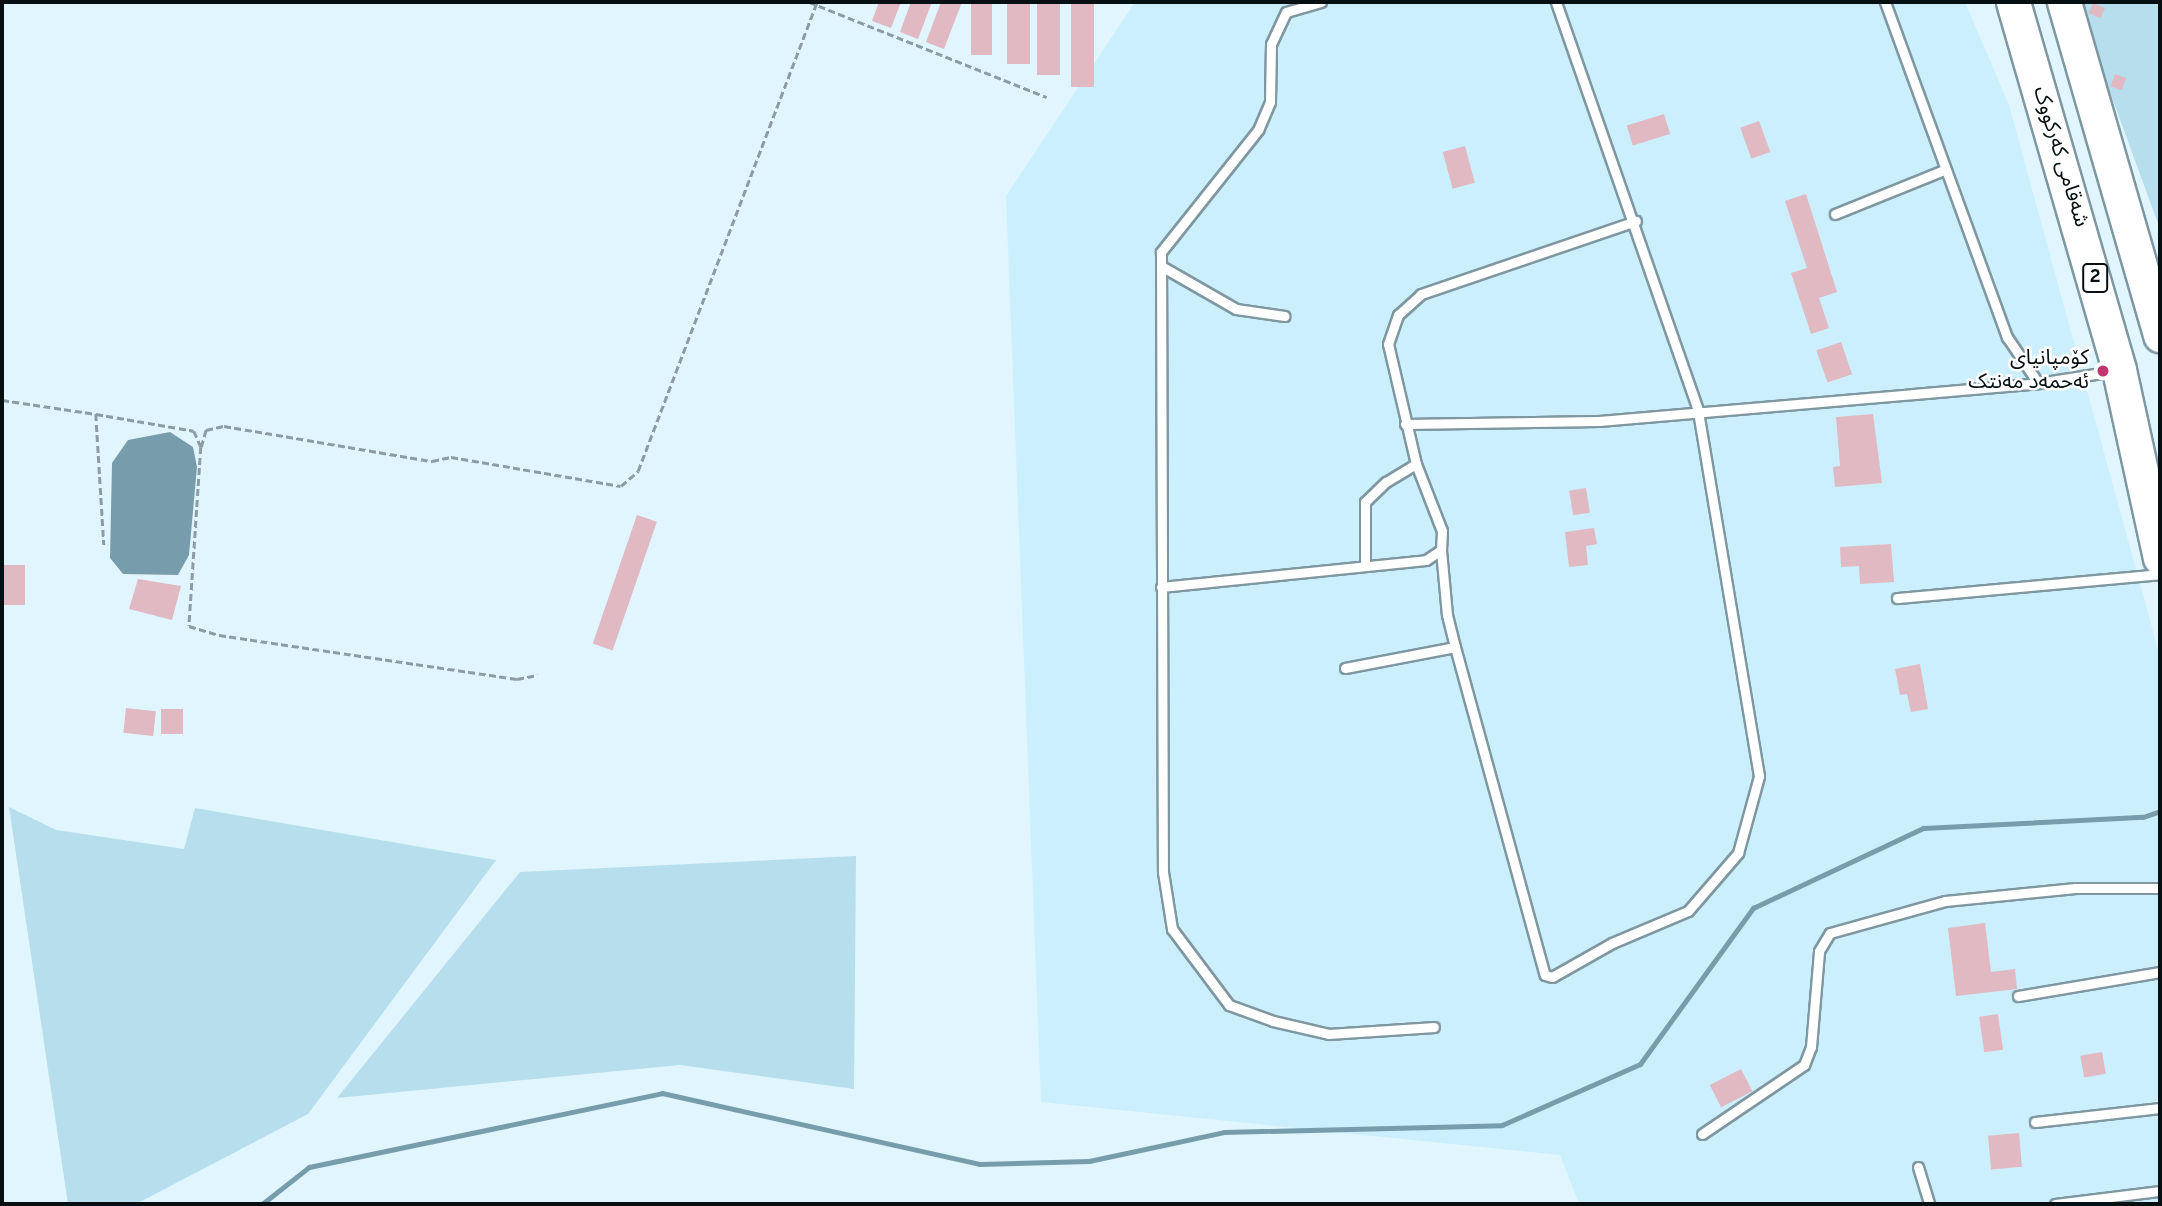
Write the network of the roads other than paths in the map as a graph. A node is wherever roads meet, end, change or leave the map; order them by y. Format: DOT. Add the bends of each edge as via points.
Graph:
graph roads {
  1 [pos="1321,2"];
  2 [pos="1556,2"];
  3 [pos="1885,2"];
  4 [pos="2013,2"];
  5 [pos="2064,2"];
  6 [pos="1944,170"];
  7 [pos="1835,214"];
  8 [pos="1636,221"];
  9 [pos="1161,266"];
  10 [pos="1284,316"];
  11 [pos="2160,335"];
  12 [pos="2119,370"];
  13 [pos="2038,383"];
  14 [pos="1698,410"];
  15 [pos="1405,424"];
  16 [pos="1416,464"];
  17 [pos="1441,550"];
  18 [pos="2160,558"];
  19 [pos="1365,566"];
  20 [pos="2160,574"];
  21 [pos="1161,587"];
  22 [pos="1897,598"];
  23 [pos="1455,647"];
  24 [pos="1345,668"];
  25 [pos="2160,888"];
  26 [pos="2160,972"];
  27 [pos="2018,996"];
  28 [pos="1434,1027"];
  29 [pos="2160,1108"];
  30 [pos="2035,1122"];
  31 [pos="1702,1134"];
  32 [pos="1918,1167"];
  33 [pos="2160,1191"];
  34 [pos="1929,1204"];
  35 [pos="2055,1204"];
  1 -- 9 [label="lane" via="1286,12 1271,44 1270,102 1258,130 1161,252"];
  2 -- 8 [label="lane"];
  3 -- 6 [label="lane"];
  4 -- 12 [label="highway, شەقامی کەرکووک / 2"];
  5 -- 11 [label="highway, 2"];
  6 -- 7 [label="lane"];
  6 -- 13 [label="lane" via="2007,337"];
  8 -- 14 [label="lane"];
  8 -- 15 [label="lane" via="1407,302 1388,344"];
  9 -- 10 [label="lane" via="1236,309"];
  9 -- 21 [label="lane"];
  12 -- 13 [label="lane"];
  12 -- 18 [label="highway, شەقامی کەرکووک / 2"];
  13 -- 14 [label="lane"];
  14 -- 15 [label="lane" via="1599,421"];
  14 -- 23 [label="lane" via="1759,776 1738,853 1688,911 1612,943 1552,977 1545,975"];
  15 -- 16 [label="lane"];
  16 -- 17 [label="lane" via="1442,531"];
  16 -- 19 [label="lane" via="1365,502"];
  17 -- 19 [label="lane" via="1426,560"];
  17 -- 23 [label="lane"];
  19 -- 21 [label="lane"];
  20 -- 22 [label="lane"];
  21 -- 28 [label="lane" via="1163,872 1172,929 1229,1005 1329,1034"];
  23 -- 24 [label="lane"];
  25 -- 31 [label="lane" via="2075,888 1945,901 1829,933 1819,951 1811,1047 1804,1065"];
  26 -- 27 [label="lane"];
  29 -- 30 [label="lane"];
  32 -- 34 [label="lane"];
  33 -- 35 [label="lane"];
}
